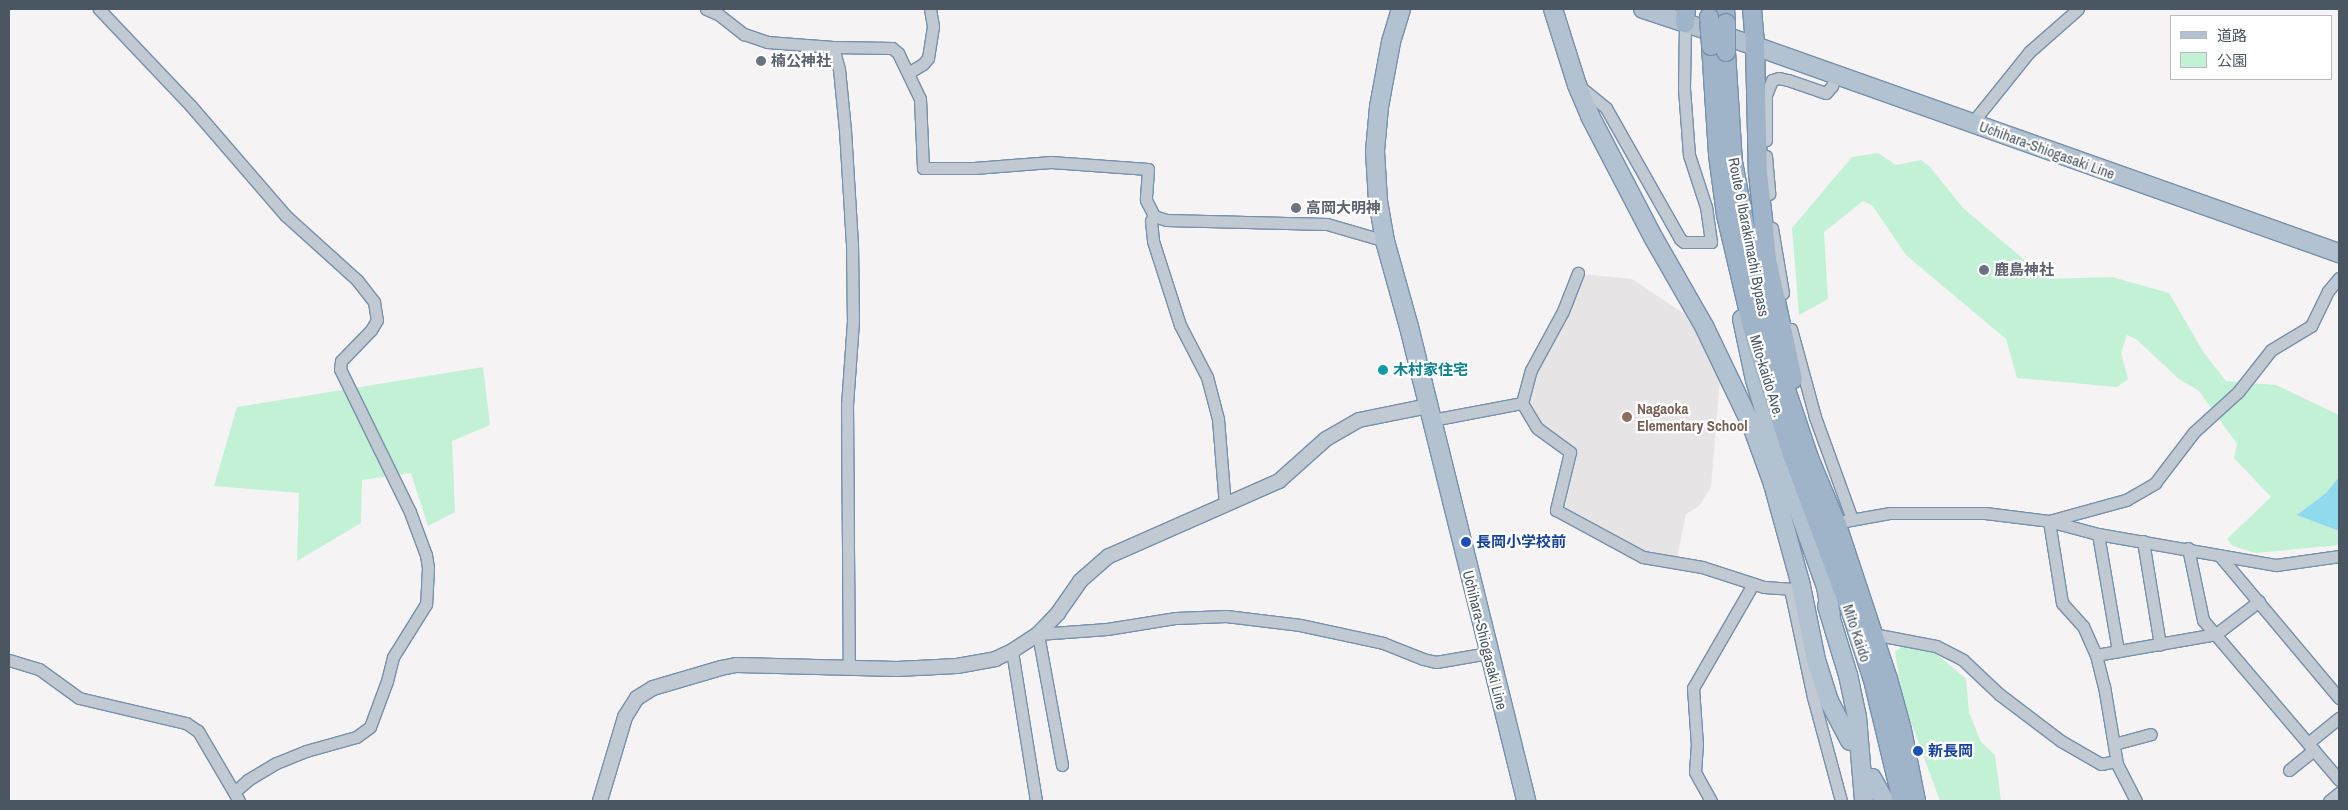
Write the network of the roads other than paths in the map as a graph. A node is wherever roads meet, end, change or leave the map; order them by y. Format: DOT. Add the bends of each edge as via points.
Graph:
graph roads {
  1 [pos="99,9"];
  2 [pos="706,9"];
  3 [pos="930,9"];
  4 [pos="1401,9"];
  5 [pos="1553,9"];
  6 [pos="1643,9"];
  7 [pos="1752,9"];
  8 [pos="2078,9"];
  9 [pos="1717,14"];
  10 [pos="1686,16"];
  11 [pos="1755,46"];
  12 [pos="833,47"];
  13 [pos="1718,49"];
  14 [pos="908,73"];
  15 [pos="1836,75"];
  16 [pos="1577,85"];
  17 [pos="1972,123"];
  18 [pos="1726,215"];
  19 [pos="1154,216"];
  20 [pos="1385,241"];
  21 [pos="2339,253"];
  22 [pos="1578,273"];
  23 [pos="2339,278"];
  24 [pos="1522,403"];
  25 [pos="1430,413"];
  26 [pos="1809,458"];
  27 [pos="1773,484"];
  28 [pos="1225,506"];
  29 [pos="1844,522"];
  30 [pos="2049,522"];
  31 [pos="2098,534"];
  32 [pos="2143,541"];
  33 [pos="2188,548"];
  34 [pos="2219,555"];
  35 [pos="2339,556"];
  36 [pos="1752,584"];
  37 [pos="1796,588"];
  38 [pos="2259,601"];
  39 [pos="1831,615"];
  40 [pos="1038,634"];
  41 [pos="1873,634"];
  42 [pos="2216,634"];
  43 [pos="2160,645"];
  44 [pos="1012,651"];
  45 [pos="2118,651"];
  46 [pos="1488,653"];
  47 [pos="2096,655"];
  48 [pos="9,660"];
  49 [pos="848,668"];
  50 [pos="2339,698"];
  51 [pos="2339,718"];
  52 [pos="1895,732"];
  53 [pos="2150,734"];
  54 [pos="1850,741"];
  55 [pos="2114,744"];
  56 [pos="2311,747"];
  57 [pos="2116,761"];
  58 [pos="1062,764"];
  59 [pos="2290,770"];
  60 [pos="1872,778"];
  61 [pos="2339,780"];
  62 [pos="2339,793"];
  63 [pos="237,797"];
  64 [pos="600,801"];
  65 [pos="1036,801"];
  66 [pos="1526,801"];
  67 [pos="1711,801"];
  68 [pos="1841,801"];
  69 [pos="1864,801"];
  70 [pos="1885,801"];
  71 [pos="1902,801"];
  72 [pos="1916,801"];
  73 [pos="1925,801"];
  74 [pos="2136,801"];
  75 [pos="2328,801"];
  1 -- 63 [label="street" via="191,106 285,215 357,280 374,302 377,320 341,361 340,369 410,512 426,555 426,604 393,657 370,727 356,737 276,763 248,780"];
  2 -- 12 [label="street" via="753,38"];
  3 -- 14 [label="street" via="933,26 928,58"];
  4 -- 20 [label="main road, Uchihara-Shiogasaki Line" via="1384,73 1375,151"];
  5 -- 16 [label="main road"];
  6 -- 10 [label="main road, Uchihara-Shiogasaki Line"];
  7 -- 11 [label="highway"];
  8 -- 17 [label="street" via="2029,52"];
  9 -- 13 [label="highway, Route 6 Ibarakimachi Bypass, bridge"];
  10 -- 11 [label="main road, Uchihara-Shiogasaki Line"];
  10 -- 16 [label="street" via="1684,88 1689,155 1706,208 1711,242 1684,242 1680,239 1606,108"];
  11 -- 15 [label="main road, Uchihara-Shiogasaki Line"];
  11 -- 26 [label="highway" via="1758,174 1767,260"];
  12 -- 14 [label="street" via="892,48"];
  12 -- 49 [label="street" via="845,130 852,243 847,404"];
  13 -- 18 [label="highway, Route 6 Ibarakimachi Bypass" via="1718,154"];
  13 -- 26 [label="highway, Route 6 Ibarakimachi Bypass" via="1733,162 1750,254 1770,342"];
  14 -- 19 [label="street" via="920,99 922,168 1051,162 1148,169 1146,200"];
  15 -- 17 [label="main road, Uchihara-Shiogasaki Line"];
  15 -- 29 [label="street" via="1826,93 1788,80 1772,80 1766,95 1766,165 1775,248 1792,334"];
  16 -- 27 [label="main road" via="1619,175 1725,366"];
  17 -- 21 [label="main road, Uchihara-Shiogasaki Line"];
  18 -- 39 [label="main road" via="1738,299 1755,380 1826,587"];
  18 -- 52 [label="highway, Mito-kaido Ave." via="1764,370 1873,680"];
  19 -- 20 [label="street" via="1166,220 1327,224"];
  19 -- 28 [label="street" via="1151,221 1153,241 1170,296 1188,343 1207,377 1218,419"];
  20 -- 25 [label="main road, Uchihara-Shiogasaki Line"];
  22 -- 24 [label="street" via="1564,311 1531,370"];
  23 -- 30 [label="street" via="2328,291 2311,326 2271,350 2238,392 2194,432 2155,483 2126,500"];
  24 -- 25 [label="street"];
  24 -- 36 [label="street" via="1537,428 1570,452 1556,510 1643,557 1702,567"];
  25 -- 28 [label="street" via="1359,420 1326,439 1280,481"];
  25 -- 46 [label="main road, Uchihara-Shiogasaki Line"];
  26 -- 29 [label="highway"];
  27 -- 37 [label="main road"];
  27 -- 39 [label="main road"];
  28 -- 40 [label="street" via="1100,562 1080,581 1058,613"];
  29 -- 30 [label="street" via="1890,513 1939,512 1985,513"];
  29 -- 41 [label="highway"];
  30 -- 31 [label="street"];
  30 -- 47 [label="street" via="2062,603 2083,626"];
  31 -- 32 [label="street"];
  31 -- 45 [label="street"];
  32 -- 33 [label="street"];
  32 -- 43 [label="street"];
  33 -- 34 [label="street"];
  33 -- 42 [label="street" via="2203,620"];
  34 -- 35 [label="street" via="2276,565"];
  34 -- 38 [label="street"];
  36 -- 37 [label="street" via="1775,589"];
  36 -- 67 [label="street" via="1694,688 1695,772"];
  37 -- 54 [label="main road" via="1828,701"];
  37 -- 68 [label="street" via="1813,697"];
  38 -- 42 [label="street"];
  38 -- 50 [label="street"];
  39 -- 69 [label="main road" via="1857,717"];
  40 -- 44 [label="street"];
  40 -- 46 [label="street" via="1107,629 1176,618 1226,616 1300,625 1383,642 1436,662"];
  40 -- 58 [label="street"];
  41 -- 52 [label="highway"];
  41 -- 57 [label="street" via="1936,646 1963,660 1999,694 2061,741 2101,764"];
  42 -- 43 [label="street"];
  42 -- 56 [label="street"];
  43 -- 45 [label="street"];
  44 -- 49 [label="street" via="994,659 957,666"];
  44 -- 65 [label="street"];
  45 -- 47 [label="street"];
  46 -- 66 [label="main road, Uchihara-Shiogasaki Line"];
  47 -- 55 [label="street"];
  48 -- 63 [label="street" via="54,678 79,698 186,723 198,731"];
  49 -- 64 [label="street" via="737,665 645,692 624,717"];
  51 -- 56 [label="street"];
  52 -- 71 [label="highway"];
  52 -- 72 [label="highway"];
  52 -- 73 [label="main road"];
  53 -- 55 [label="street"];
  55 -- 57 [label="street"];
  56 -- 59 [label="street"];
  56 -- 61 [label="street"];
  57 -- 74 [label="street"];
  60 -- 70 [label="main road"];
  62 -- 75 [label="street"];
}
